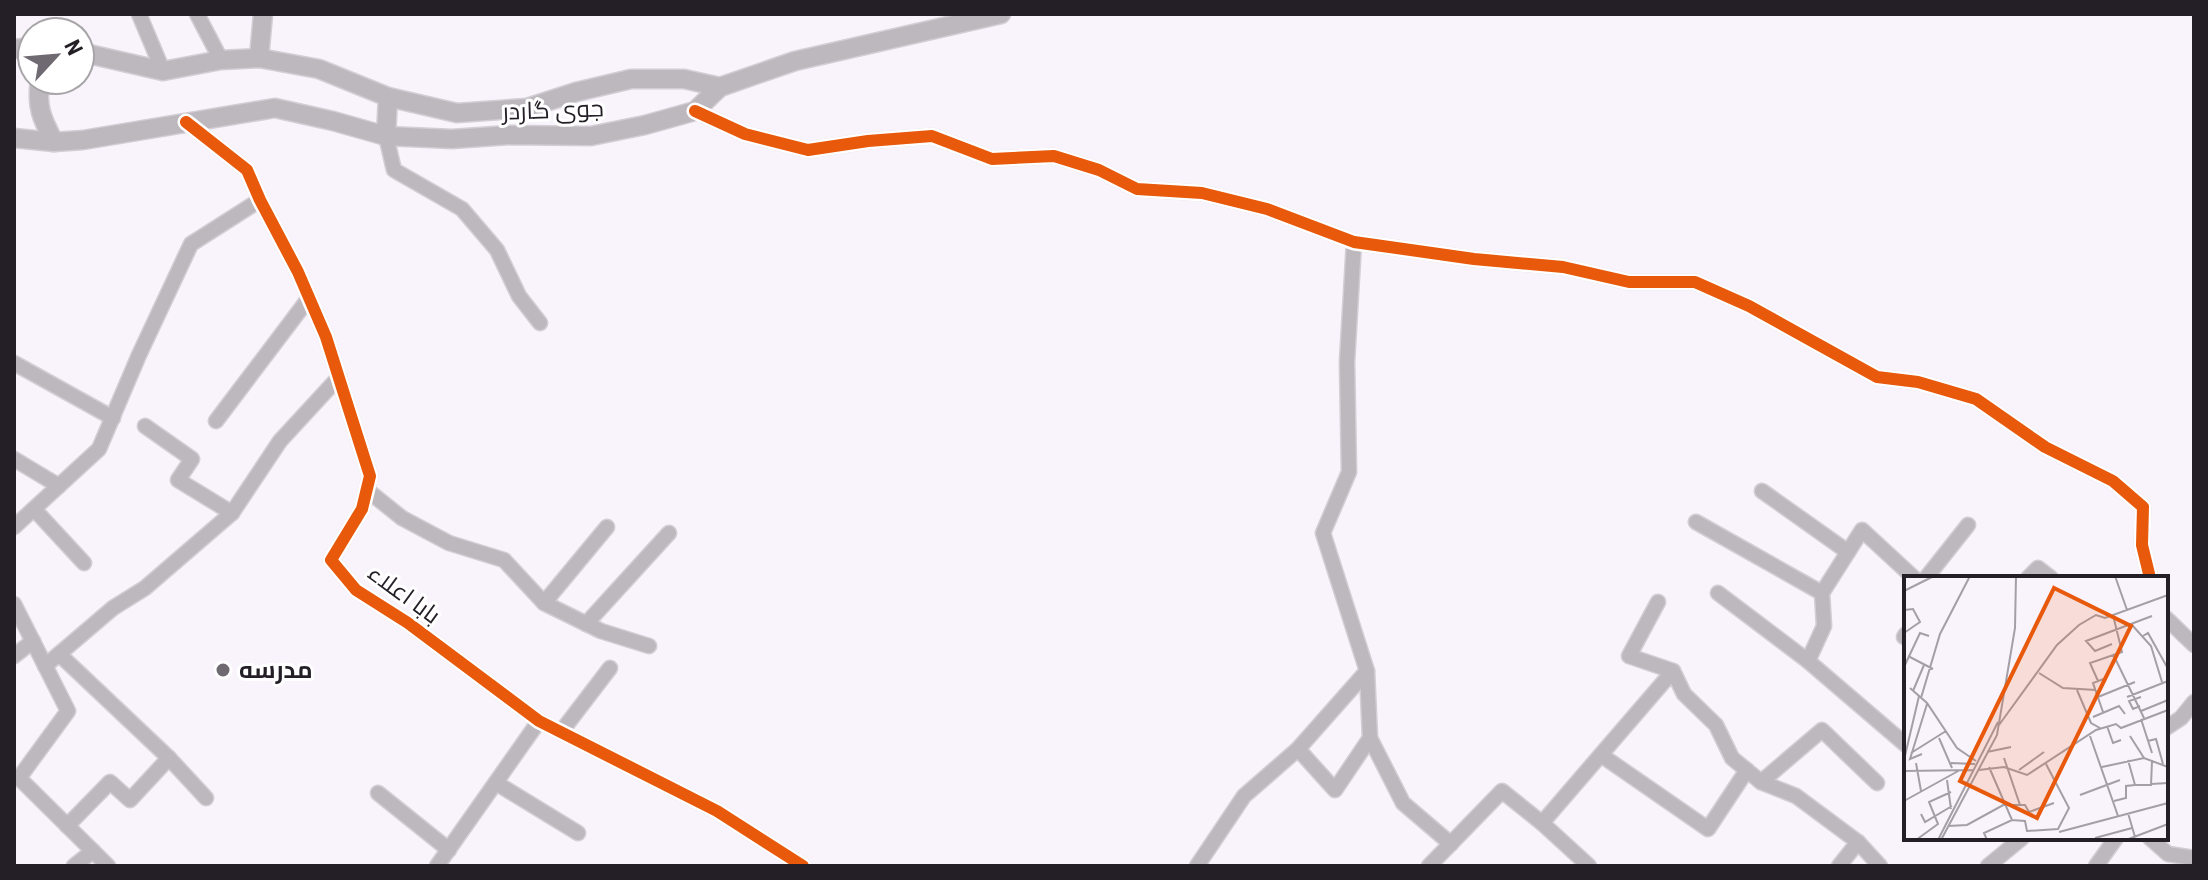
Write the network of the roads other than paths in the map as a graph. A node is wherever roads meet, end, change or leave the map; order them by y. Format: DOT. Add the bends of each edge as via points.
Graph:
graph roads {
  1 [pos="139,14"];
  2 [pos="197,14"];
  3 [pos="263,14"];
  4 [pos="1001,14"];
  5 [pos="96,56"];
  6 [pos="259,58"];
  7 [pos="221,60"];
  8 [pos="163,71"];
  9 [pos="720,87"];
  10 [pos="38,96"];
  11 [pos="388,97"];
  12 [pos="695,111"];
  13 [pos="186,122"];
  14 [pos="386,136"];
  15 [pos="14,138"];
  16 [pos="54,142"];
  17 [pos="260,200"];
  18 [pos="1354,242"];
  19 [pos="309,298"];
  20 [pos="540,323"];
  21 [pos="14,363"];
  22 [pos="339,377"];
  23 [pos="113,418"];
  24 [pos="216,421"];
  25 [pos="145,426"];
  26 [pos="14,459"];
  27 [pos="59,486"];
  28 [pos="367,490"];
  29 [pos="1762,491"];
  30 [pos="34,509"];
  31 [pos="232,513"];
  32 [pos="1696,522"];
  33 [pos="1968,525"];
  34 [pos="14,527"];
  35 [pos="607,527"];
  36 [pos="669,533"];
  37 [pos="1848,552"];
  38 [pos="84,563"];
  39 [pos="1912,576"];
  40 [pos="1928,576"];
  41 [pos="2030,576"];
  42 [pos="2048,576"];
  43 [pos="2150,576"];
  44 [pos="1718,593"];
  45 [pos="1822,593"];
  46 [pos="1658,602"];
  47 [pos="544,603"];
  48 [pos="14,604"];
  49 [pos="2168,620"];
  50 [pos="586,624"];
  51 [pos="33,641"];
  52 [pos="2194,645"];
  53 [pos="649,646"];
  54 [pos="59,654"];
  55 [pos="14,656"];
  56 [pos="1808,661"];
  57 [pos="45,666"];
  58 [pos="610,668"];
  59 [pos="1367,671"];
  60 [pos="1673,671"];
  61 [pos="2194,702"];
  62 [pos="539,721"];
  63 [pos="2168,727"];
  64 [pos="561,732"];
  65 [pos="1370,738"];
  66 [pos="1904,743"];
  67 [pos="1298,749"];
  68 [pos="1601,755"];
  69 [pos="169,758"];
  70 [pos="1747,770"];
  71 [pos="1761,782"];
  72 [pos="496,783"];
  73 [pos="1877,783"];
  74 [pos="378,793"];
  75 [pos="206,798"];
  76 [pos="1542,823"];
  77 [pos="67,826"];
  78 [pos="578,833"];
  79 [pos="2020,840"];
  80 [pos="2115,840"];
  81 [pos="2152,840"];
  82 [pos="1858,842"];
  83 [pos="1451,844"];
  84 [pos="449,850"];
  85 [pos="93,851"];
  86 [pos="2194,858"];
  87 [pos="74,866"];
  88 [pos="108,866"];
  89 [pos="437,866"];
  90 [pos="803,866"];
  91 [pos="1197,866"];
  92 [pos="1429,866"];
  93 [pos="1589,866"];
  94 [pos="1839,866"];
  95 [pos="1880,866"];
  96 [pos="1988,866"];
  97 [pos="2096,866"];
  1 -- 8 [label="street"];
  2 -- 7 [label="street"];
  3 -- 6 [label="street"];
  4 -- 9 [label="street" via="795,61"];
  5 -- 8 [label="street, جوی گاردر"];
  6 -- 7 [label="street, جوی گاردر"];
  6 -- 11 [label="street, جوی گاردر" via="319,69"];
  7 -- 8 [label="street, جوی گاردر"];
  9 -- 11 [label="street, جوی گاردر" via="684,79 631,79 527,108 457,113"];
  9 -- 12 [label="street, جوی گاردر"];
  10 -- 16 [label="street" via="41,117"];
  11 -- 14 [label="street"];
  12 -- 14 [label="street, جوی گاردر" via="591,136"];
  12 -- 18 [label="street" via="745,134 808,150 932,136 992,159 1054,156 1137,189 1202,193 1267,209"];
  13 -- 14 [label="street, جوی گاردر" via="275,108"];
  13 -- 16 [label="street, جوی گاردر"];
  13 -- 17 [label="street" via="247,170"];
  14 -- 20 [label="street" via="394,170 462,209 497,250 519,296"];
  15 -- 16 [label="street, جوی گاردر"];
  17 -- 19 [label="street"];
  17 -- 23 [label="street" via="191,244"];
  18 -- 43 [label="street" via="1563,267 1629,282 1695,282 1877,377 1918,382 1976,399 2045,447 2113,481 2143,507 2142,545"];
  18 -- 59 [label="street" via="1347,362 1349,472 1323,533"];
  19 -- 22 [label="street"];
  19 -- 24 [label="street"];
  21 -- 23 [label="street"];
  22 -- 28 [label="street" via="370,476"];
  22 -- 31 [label="street" via="280,441"];
  23 -- 27 [label="street" via="99,449"];
  25 -- 31 [label="street" via="192,459 178,480"];
  26 -- 27 [label="street"];
  27 -- 30 [label="street"];
  28 -- 47 [label="street" via="402,518 449,543 504,560"];
  28 -- 62 [label="street, بابا اعلاء" via="362,509 331,560 356,590"];
  29 -- 37 [label="street"];
  30 -- 34 [label="street"];
  30 -- 38 [label="street"];
  31 -- 54 [label="street"];
  32 -- 45 [label="street"];
  33 -- 40 [label="street"];
  35 -- 47 [label="street"];
  36 -- 50 [label="street"];
  37 -- 39 [label="street" via="1862,530"];
  37 -- 45 [label="street"];
  41 -- 42 [label="street" via="2038,568"];
  44 -- 56 [label="street"];
  45 -- 56 [label="street" via="1824,626"];
  46 -- 60 [label="street" via="1629,656"];
  47 -- 50 [label="street"];
  48 -- 51 [label="street"];
  49 -- 52 [label="street"];
  50 -- 53 [label="street"];
  51 -- 55 [label="street"];
  51 -- 57 [label="street"];
  54 -- 57 [label="street"];
  54 -- 69 [label="street"];
  56 -- 66 [label="street"];
  57 -- 77 [label="street" via="68,711 19,778"];
  58 -- 64 [label="street"];
  59 -- 65 [label="street"];
  59 -- 67 [label="street"];
  60 -- 68 [label="street"];
  60 -- 70 [label="street" via="1684,694 1716,725 1732,758"];
  61 -- 63 [label="street"];
  62 -- 64 [label="street, بابا اعلاء"];
  62 -- 72 [label="street"];
  64 -- 90 [label="street, بابا اعلاء" via="717,811"];
  65 -- 67 [label="street" via="1335,790"];
  65 -- 83 [label="street" via="1403,803"];
  67 -- 91 [label="street" via="1244,796"];
  68 -- 70 [label="street" via="1708,829"];
  68 -- 76 [label="street"];
  69 -- 75 [label="street"];
  69 -- 77 [label="street" via="130,800 110,782"];
  70 -- 71 [label="street"];
  71 -- 73 [label="street" via="1822,730"];
  71 -- 82 [label="street" via="1796,796"];
  72 -- 78 [label="street"];
  72 -- 84 [label="street"];
  74 -- 84 [label="street"];
  76 -- 83 [label="street" via="1502,791"];
  76 -- 93 [label="street"];
  77 -- 85 [label="street"];
  79 -- 96 [label="street"];
  80 -- 97 [label="street"];
  81 -- 86 [label="street" via="2168,854"];
  82 -- 94 [label="street"];
  82 -- 95 [label="street"];
  83 -- 92 [label="street"];
  84 -- 89 [label="street"];
  85 -- 87 [label="street"];
  85 -- 88 [label="street"];
}
